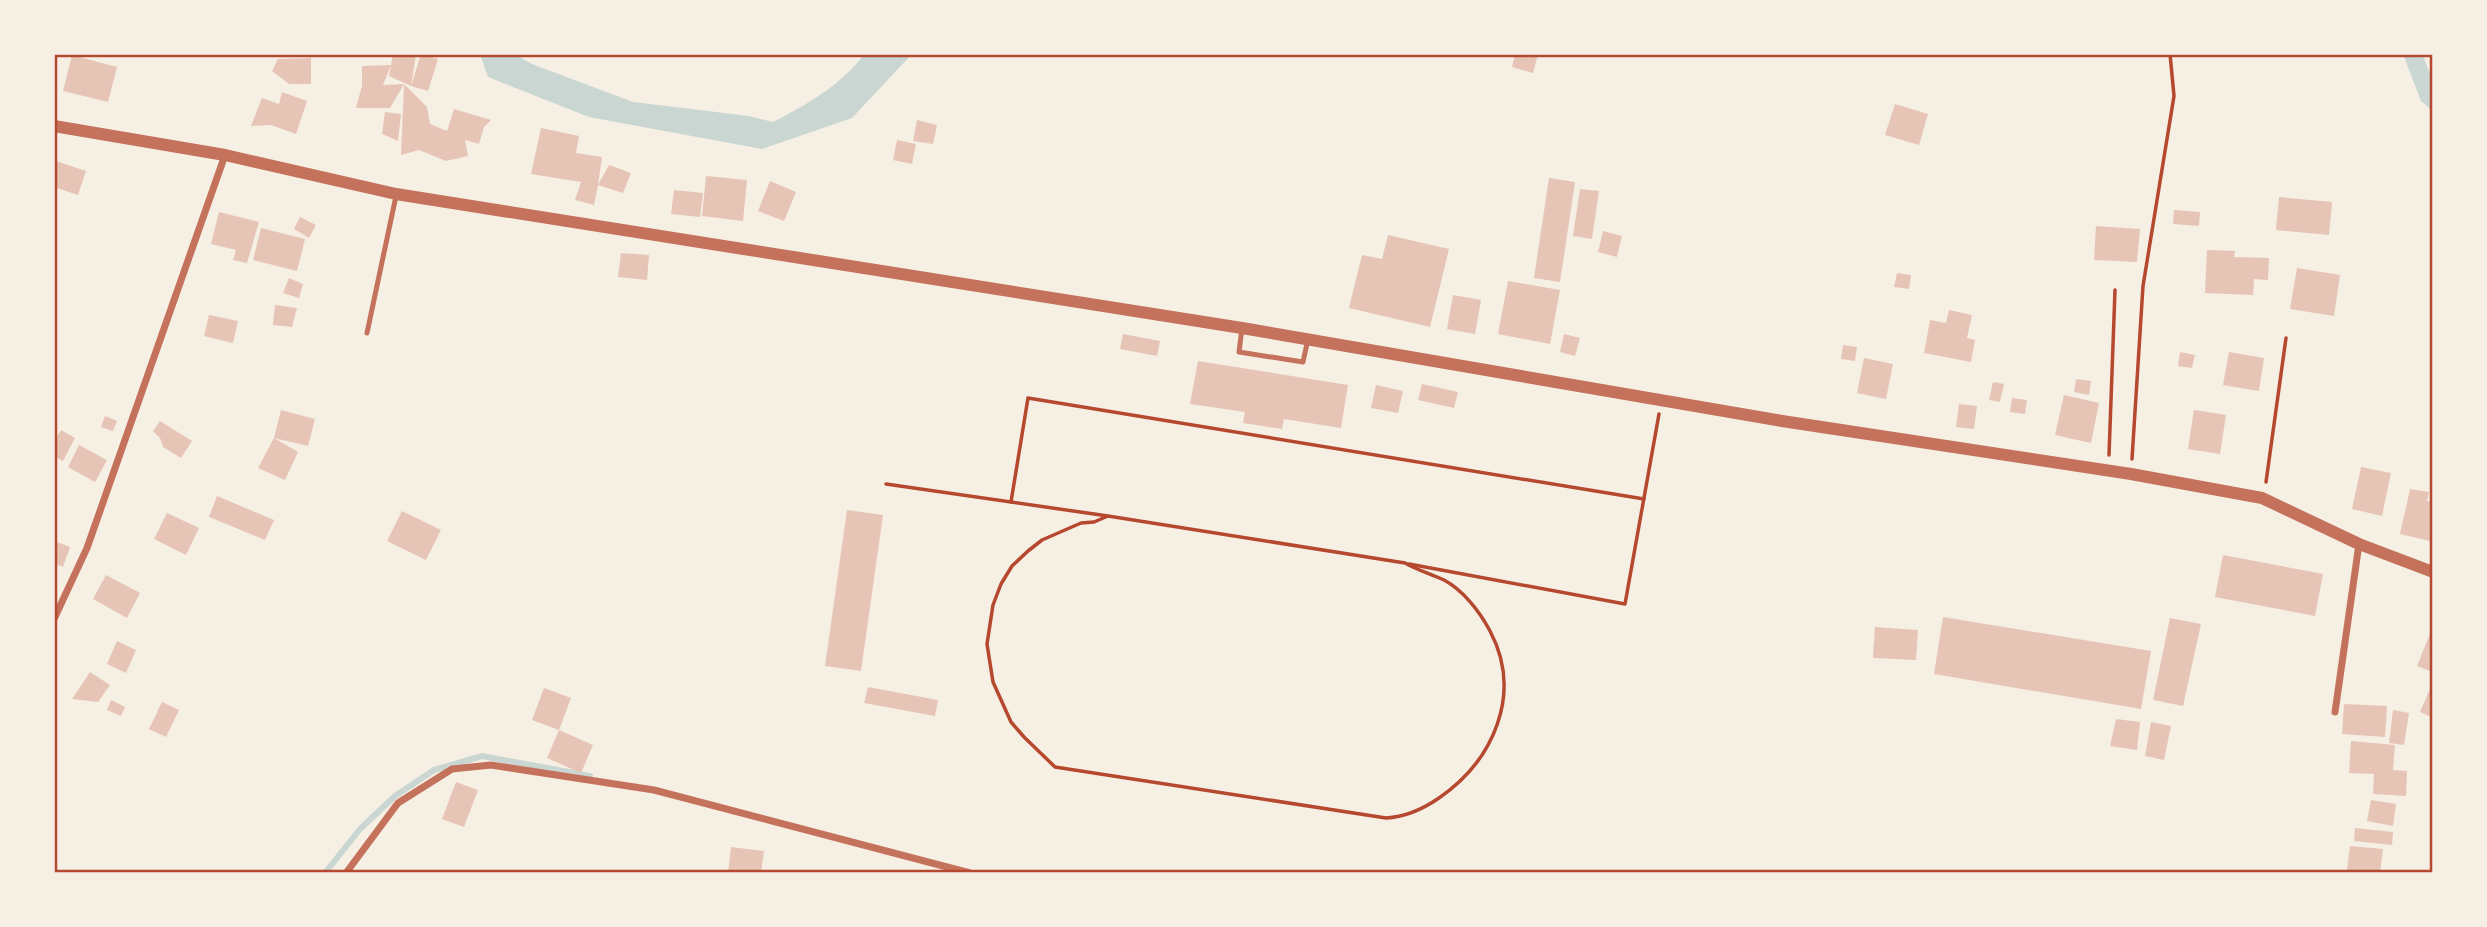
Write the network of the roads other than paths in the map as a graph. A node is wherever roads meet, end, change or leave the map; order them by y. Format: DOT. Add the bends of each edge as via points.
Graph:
graph roads {
  1 [pos="54,126"];
  2 [pos="225,155"];
  3 [pos="396,194"];
  4 [pos="1242,328"];
  5 [pos="367,333"];
  6 [pos="1308,339"];
  7 [pos="2359,544"];
  8 [pos="2433,572"];
  9 [pos="54,620"];
  10 [pos="2335,712"];
  11 [pos="345,873"];
  12 [pos="970,873"];
  1 -- 2 [label="street"];
  2 -- 3 [label="street"];
  2 -- 9 [label="street" via="87,548"];
  3 -- 4 [label="street"];
  3 -- 5 [label="lane"];
  4 -- 6 [label="street"];
  4 -- 6 [label="lane" via="1239,352 1303,362"];
  6 -- 7 [label="street" via="1782,422 2262,498"];
  7 -- 8 [label="street"];
  7 -- 10 [label="street"];
  11 -- 12 [label="street" via="398,803 452,769 491,765 653,790"];
}
